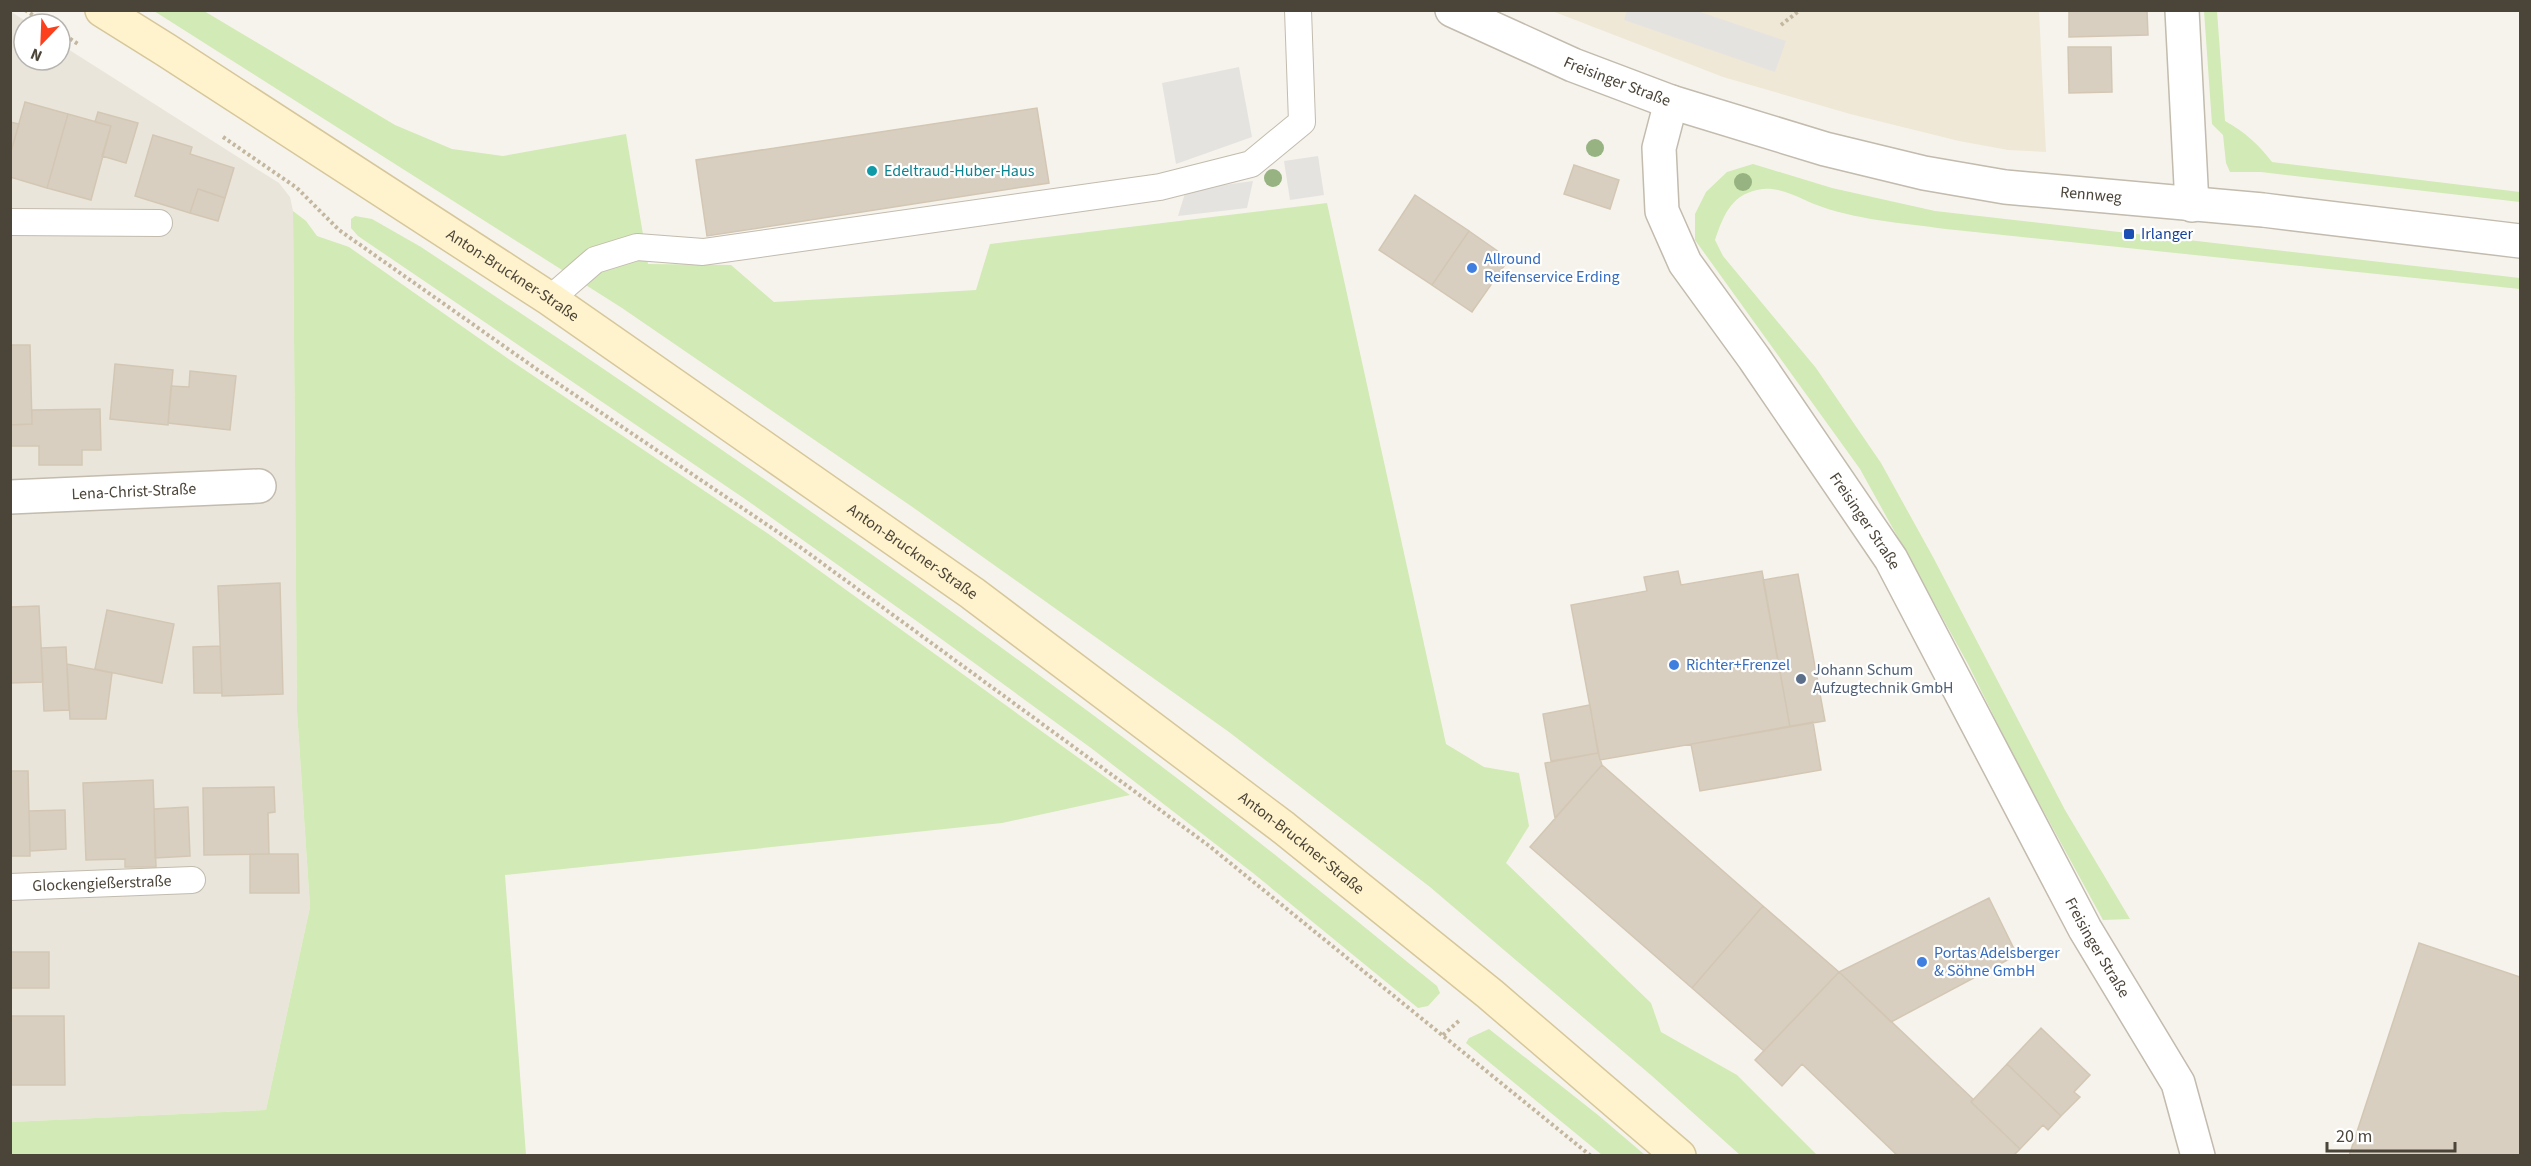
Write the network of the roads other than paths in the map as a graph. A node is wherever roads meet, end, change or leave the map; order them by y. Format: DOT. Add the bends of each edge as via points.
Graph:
graph roads {
  1 [pos="102,10"];
  2 [pos="1298,10"];
  3 [pos="1452,10"];
  4 [pos="2182,10"];
  5 [pos="1671,102"];
  6 [pos="2192,205"];
  7 [pos="10,222"];
  8 [pos="159,222"];
  9 [pos="2520,241"];
  10 [pos="550,299"];
  11 [pos="259,486"];
  12 [pos="10,497"];
  13 [pos="192,880"];
  14 [pos="10,887"];
  15 [pos="1679,1155"];
  16 [pos="2198,1155"];
  1 -- 10 [label="main road, Anton-Bruckner-Straße"];
  2 -- 10 [label="lane" via="1302,122 1251,164 1160,187 703,252 637,247 595,260"];
  3 -- 5 [label="street, Freisinger Straße" via="1573,65"];
  4 -- 6 [label="street"];
  5 -- 6 [label="street, Rennweg" via="1826,149 1924,173 2005,187"];
  5 -- 16 [label="street, Freisinger Straße" via="1659,148 1662,211 1685,263 1891,559 2085,929 2178,1083"];
  6 -- 9 [label="street, Rennweg"];
  7 -- 8 [label="lane"];
  10 -- 15 [label="main road, Anton-Bruckner-Straße" via="972,593 1274,821 1490,994"];
  11 -- 12 [label="street, Lena-Christ-Straße"];
  13 -- 14 [label="lane, Glockengießerstraße"];
}
